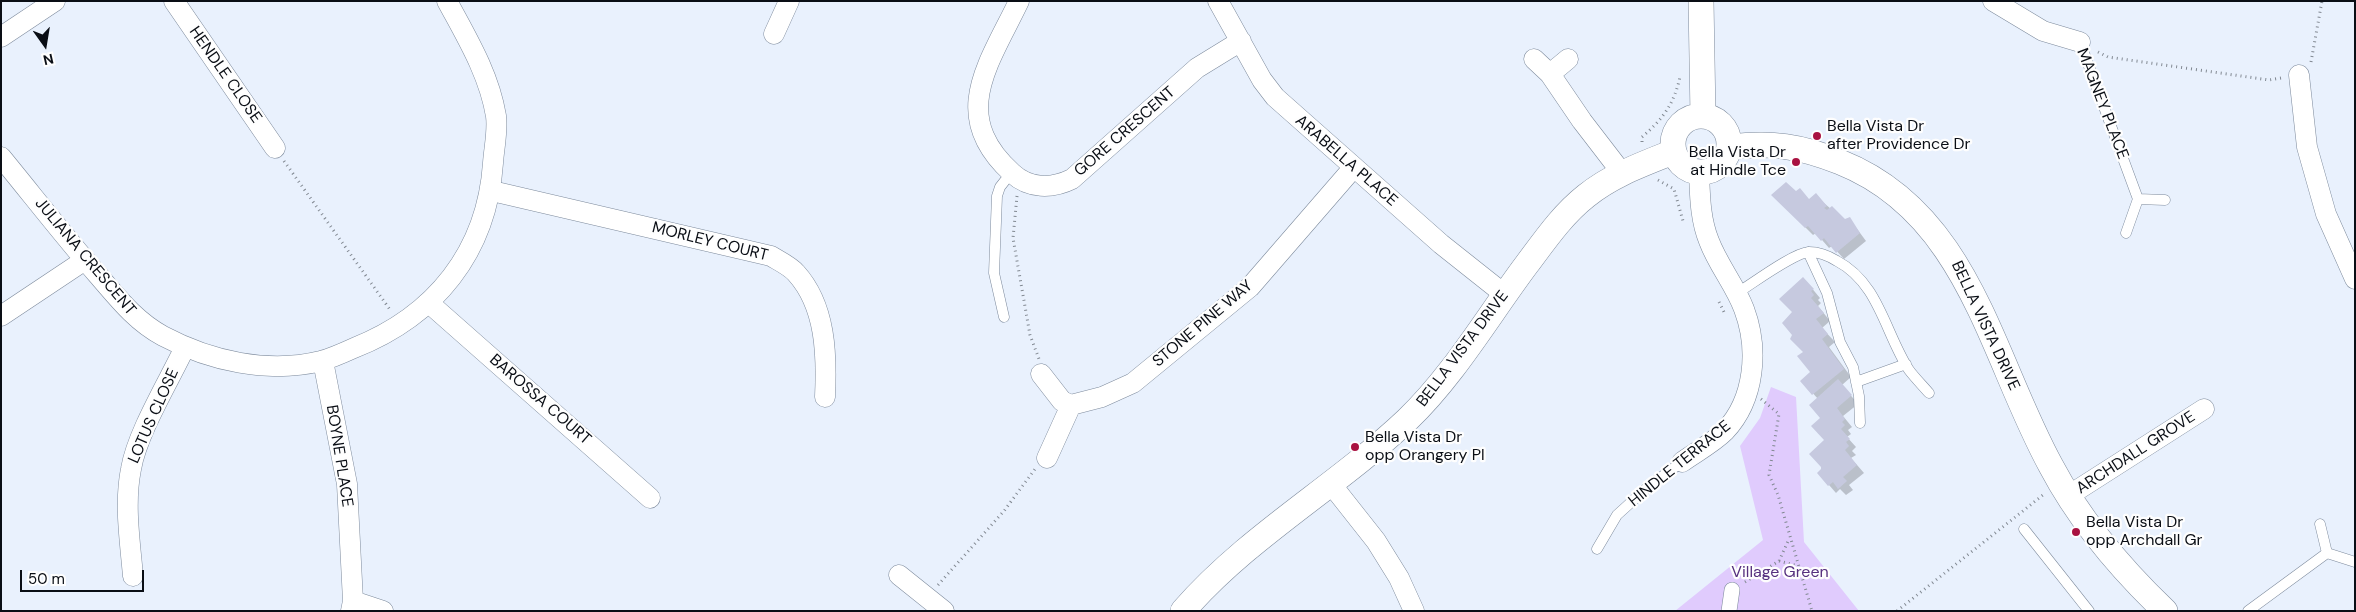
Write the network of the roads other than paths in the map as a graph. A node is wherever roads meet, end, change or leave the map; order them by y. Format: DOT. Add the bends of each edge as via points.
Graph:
graph roads {
  1 [pos="55,1"];
  2 [pos="174,1"];
  3 [pos="447,1"];
  4 [pos="789,1"];
  5 [pos="1020,1"];
  6 [pos="1218,1"];
  7 [pos="1701,1"];
  8 [pos="1993,1"];
  9 [pos="774,34"];
  10 [pos="1,37"];
  11 [pos="1241,41"];
  12 [pos="2080,42"];
  13 [pos="1534,59"];
  14 [pos="1568,59"];
  15 [pos="1550,74"];
  16 [pos="2299,75"];
  17 [pos="1703,116"];
  18 [pos="1730,146"];
  19 [pos="275,148"];
  20 [pos="1674,152"];
  21 [pos="1,157"];
  22 [pos="1354,167"];
  23 [pos="1622,173"];
  24 [pos="1699,173"];
  25 [pos="1015,176"];
  26 [pos="492,190"];
  27 [pos="2138,199"];
  28 [pos="2165,200"];
  29 [pos="2126,233"];
  30 [pos="1808,252"];
  31 [pos="85,260"];
  32 [pos="2355,279"];
  33 [pos="1737,293"];
  34 [pos="1504,294"];
  35 [pos="429,303"];
  36 [pos="1,316"];
  37 [pos="1004,317"];
  38 [pos="185,347"];
  39 [pos="323,361"];
  40 [pos="1906,364"];
  41 [pos="1041,374"];
  42 [pos="1856,382"];
  43 [pos="1929,393"];
  44 [pos="825,397"];
  45 [pos="1071,405"];
  46 [pos="2204,409"];
  47 [pos="1860,423"];
  48 [pos="1047,458"];
  49 [pos="1682,462"];
  50 [pos="1331,484"];
  51 [pos="2068,496"];
  52 [pos="650,498"];
  53 [pos="2320,524"];
  54 [pos="2024,529"];
  55 [pos="1597,549"];
  56 [pos="2327,553"];
  57 [pos="2355,562"];
  58 [pos="899,575"];
  59 [pos="133,576"];
  60 [pos="1732,590"];
  61 [pos="352,606"];
  62 [pos="383,611"];
  63 [pos="944,611"];
  64 [pos="1182,611"];
  65 [pos="1414,611"];
  66 [pos="1729,611"];
  67 [pos="2090,611"];
  68 [pos="2165,611"];
  69 [pos="2248,611"];
  1 -- 10 [label="street"];
  2 -- 19 [label="street, HENDLE CLOSE"];
  3 -- 26 [label="street, JULIANA CRESCENT" via="484,70 496,118"];
  4 -- 9 [label="street"];
  5 -- 25 [label="street" via="986,70 978,103 979,122 988,146"];
  6 -- 11 [label="street, ARABELLA PLACE"];
  7 -- 17 [label="street"];
  8 -- 12 [label="street, MAGNEY PLACE" via="2043,31"];
  11 -- 22 [label="street, ARABELLA PLACE" via="1275,97"];
  11 -- 25 [label="street, GORE CRESCENT" via="1197,68 1072,179 1052,186 1040,186 1030,185"];
  12 -- 27 [label="lane, MAGNEY PLACE"];
  13 -- 15 [label="street"];
  14 -- 15 [label="street"];
  15 -- 23 [label="street"];
  16 -- 32 [label="street" via="2315,176 2326,214"];
  17 -- 18 [label="street" via="1725,128"];
  17 -- 20 [label="street" via="1681,124 1674,134"];
  18 -- 24 [label="street" via="1726,159 1717,168"];
  18 -- 51 [label="street, BELLA VISTA DRIVE" via="1772,144 1831,158 1877,180 1925,221 1960,269 2040,446"];
  20 -- 23 [label="street, BELLA VISTA DRIVE"];
  20 -- 24 [label="street" via="1680,164"];
  21 -- 31 [label="street, JULIANA CRESCENT"];
  22 -- 34 [label="street, ARABELLA PLACE" via="1441,244"];
  22 -- 45 [label="street, STONE PINE WAY" via="1250,287 1233,302 1133,383 1102,397"];
  23 -- 34 [label="street, BELLA VISTA DRIVE" via="1590,192 1564,216"];
  24 -- 33 [label="street, HINDLE TERRACE" via="1707,236"];
  25 -- 37 [label="lane" via="1000,187 998,196 994,273"];
  26 -- 35 [label="street, JULIANA CRESCENT" via="484,218 462,263"];
  26 -- 44 [label="street, MORLEY COURT" via="771,256 796,272 816,304 827,354"];
  27 -- 28 [label="lane"];
  27 -- 29 [label="lane"];
  30 -- 33 [label="lane" via="1788,259"];
  30 -- 40 [label="lane" via="1826,255 1851,268 1884,316"];
  30 -- 42 [label="lane" via="1827,293 1840,342 1853,367"];
  31 -- 36 [label="street"];
  31 -- 38 [label="street, JULIANA CRESCENT" via="139,320"];
  33 -- 49 [label="street, HINDLE TERRACE" via="1744,310 1752,351 1748,394 1724,432"];
  34 -- 50 [label="street, BELLA VISTA DRIVE" via="1427,400"];
  35 -- 39 [label="street, JULIANA CRESCENT" via="378,339"];
  35 -- 52 [label="street, BAROSSA COURT"];
  38 -- 39 [label="street, JULIANA CRESCENT" via="207,356 247,364 298,365"];
  38 -- 59 [label="street, LOTUS CLOSE" via="138,445 131,468 128,489"];
  39 -- 61 [label="street, BOYNE PLACE" via="347,484"];
  40 -- 42 [label="lane"];
  40 -- 43 [label="lane"];
  41 -- 45 [label="street" via="1062,401"];
  42 -- 47 [label="lane"];
  45 -- 48 [label="street"];
  46 -- 51 [label="street, ARCHDALL GROVE"];
  49 -- 55 [label="lane, HINDLE TERRACE" via="1649,486 1618,515"];
  50 -- 64 [label="street, BELLA VISTA DRIVE" via="1227,567"];
  50 -- 65 [label="street" via="1376,541 1399,578"];
  51 -- 68 [label="street, BELLA VISTA DRIVE" via="2104,545"];
  53 -- 56 [label="lane"];
  54 -- 67 [label="lane"];
  56 -- 57 [label="lane"];
  56 -- 69 [label="lane"];
  58 -- 63 [label="street"];
  60 -- 66 [label="street"];
  61 -- 62 [label="street"];
}
